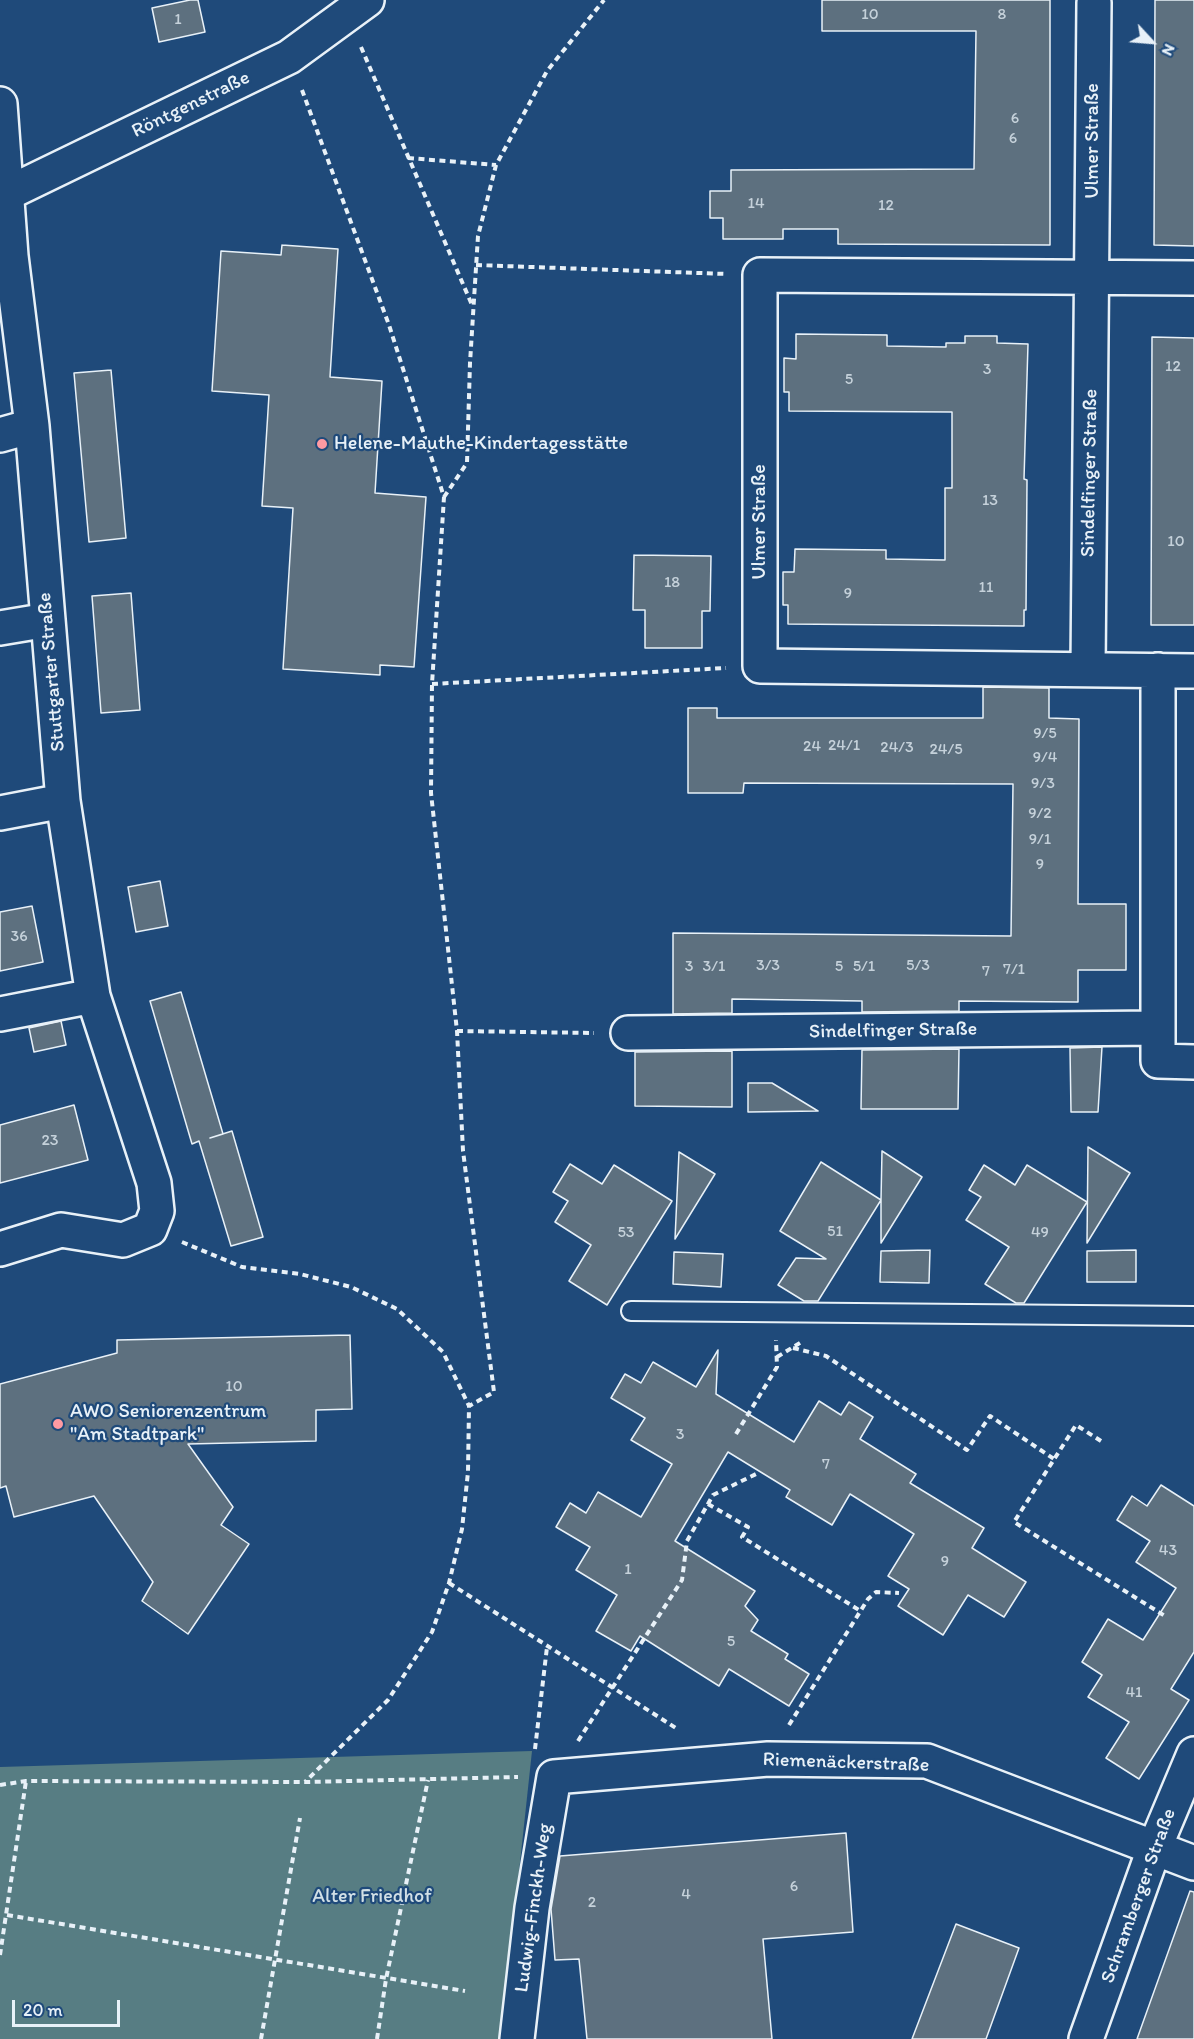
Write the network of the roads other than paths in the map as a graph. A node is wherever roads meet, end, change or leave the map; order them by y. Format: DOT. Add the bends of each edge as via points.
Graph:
graph roads {
  1 [pos="367,0"];
  2 [pos="1094,3"];
  3 [pos="0,104"];
  4 [pos="3,196"];
  5 [pos="1092,278"];
  6 [pos="1194,278"];
  7 [pos="32,426"];
  8 [pos="0,435"];
  9 [pos="48,620"];
  10 [pos="0,628"];
  11 [pos="1088,668"];
  12 [pos="1158,670"];
  13 [pos="1194,670"];
  14 [pos="63,801"];
  15 [pos="0,813"];
  16 [pos="93,996"];
  17 [pos="0,1014"];
  18 [pos="1158,1028"];
  19 [pos="628,1033"];
  20 [pos="1194,1062"];
  21 [pos="0,1249"];
  22 [pos="631,1311"];
  23 [pos="1194,1316"];
  24 [pos="1194,1754"];
  25 [pos="542,1777"];
  26 [pos="1154,1849"];
  27 [pos="1194,1863"];
  28 [pos="517,2039"];
  29 [pos="1086,2039"];
  1 -- 4 [label="street, Röntgenstraße" via="289,57"];
  2 -- 5 [label="street, Ulmer Straße"];
  3 -- 4 [label="street, Stuttgarter Straße"];
  4 -- 7 [label="street, Stuttgarter Straße"];
  5 -- 6 [label="street"];
  5 -- 11 [label="street, Sindelfinger Straße"];
  5 -- 11 [label="street, Ulmer Straße" via="760,275 760,666"];
  7 -- 8 [label="street"];
  7 -- 9 [label="street, Stuttgarter Straße"];
  9 -- 10 [label="street"];
  9 -- 14 [label="street, Stuttgarter Straße"];
  11 -- 12 [label="street"];
  12 -- 13 [label="street"];
  12 -- 18 [label="street"];
  14 -- 15 [label="street"];
  14 -- 16 [label="street, Stuttgarter Straße"];
  16 -- 17 [label="street"];
  16 -- 21 [label="street, Stuttgarter Straße" via="154,1183 157,1211 150,1229 123,1240 61,1230"];
  18 -- 19 [label="street, Sindelfinger Straße"];
  18 -- 20 [label="street" via="1158,1061"];
  22 -- 23 [label="lane"];
  24 -- 26 [label="street, Schramberger Straße"];
  25 -- 26 [label="street, Riemenäckerstraße" via="768,1759 927,1761"];
  25 -- 28 [label="street, Ludwig-Finckh-Weg"];
  26 -- 27 [label="street, Riemenäckerstraße"];
  26 -- 29 [label="street, Schramberger Straße"];
}
